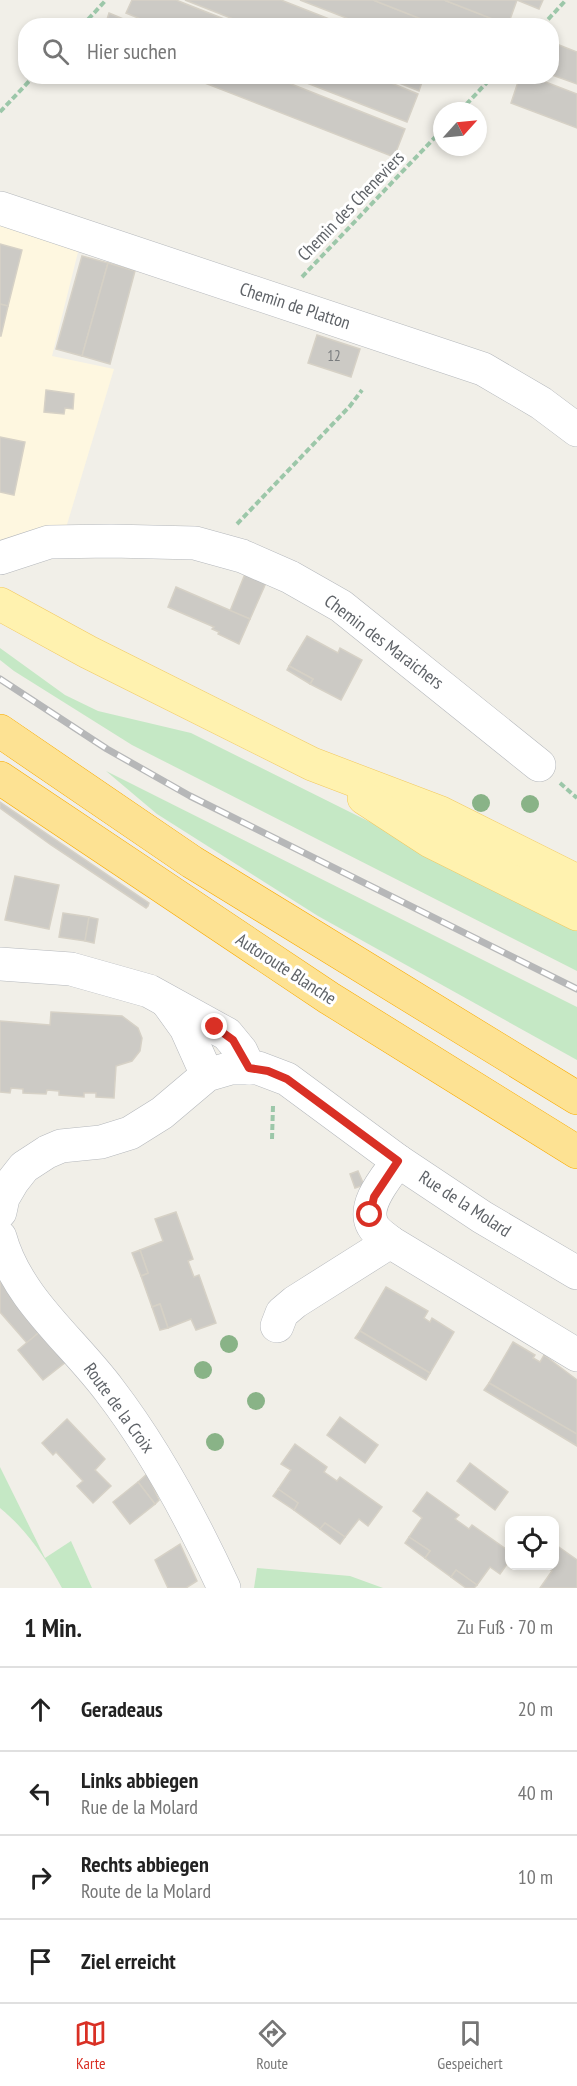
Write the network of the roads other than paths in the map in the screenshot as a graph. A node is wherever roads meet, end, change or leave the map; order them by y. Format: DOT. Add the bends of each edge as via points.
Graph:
graph roads {
  1 [pos="0,208"];
  2 [pos="577,430"];
  3 [pos="0,558"];
  4 [pos="0,604"];
  5 [pos="0,731"];
  6 [pos="312,764"];
  7 [pos="539,765"];
  8 [pos="0,778"];
  9 [pos="577,880"];
  10 [pos="577,914"];
  11 [pos="0,964"];
  12 [pos="229,1070"];
  13 [pos="577,1098"];
  14 [pos="577,1152"];
  15 [pos="398,1161"];
  16 [pos="0,1212"];
  17 [pos="0,1237"];
  18 [pos="390,1242"];
  19 [pos="577,1273"];
  20 [pos="277,1326"];
  21 [pos="577,1355"];
  22 [pos="224,1588"];
  1 -- 2 [label="street, Chemin de Platton" via="483,369 541,403"];
  3 -- 7 [label="street, Chemin des Maraichers" via="62,541 162,541 218,548 290,577 341,606"];
  4 -- 6 [label="main road"];
  5 -- 13 [label="highway" via="192,862"];
  6 -- 9 [label="main road" via="441,813"];
  6 -- 10 [label="main road" via="430,841"];
  8 -- 14 [label="highway, Autoroute Blanche" via="329,998"];
  11 -- 12 [label="street" via="70,969 162,998 227,1034 241,1051"];
  12 -- 15 [label="street, Rue de la Molard" via="268,1071 287,1079"];
  12 -- 16 [label="street" via="130,1133 101,1142 61,1146 34,1159 13,1181"];
  15 -- 18 [label="street" via="371,1208 371,1222"];
  15 -- 19 [label="street, Rue de la Molard"];
  17 -- 22 [label="street, Route de la Croix" via="9,1265 22,1284 110,1390 144,1438"];
  18 -- 20 [label="street" via="295,1302 282,1313"];
  18 -- 21 [label="street"];
}
